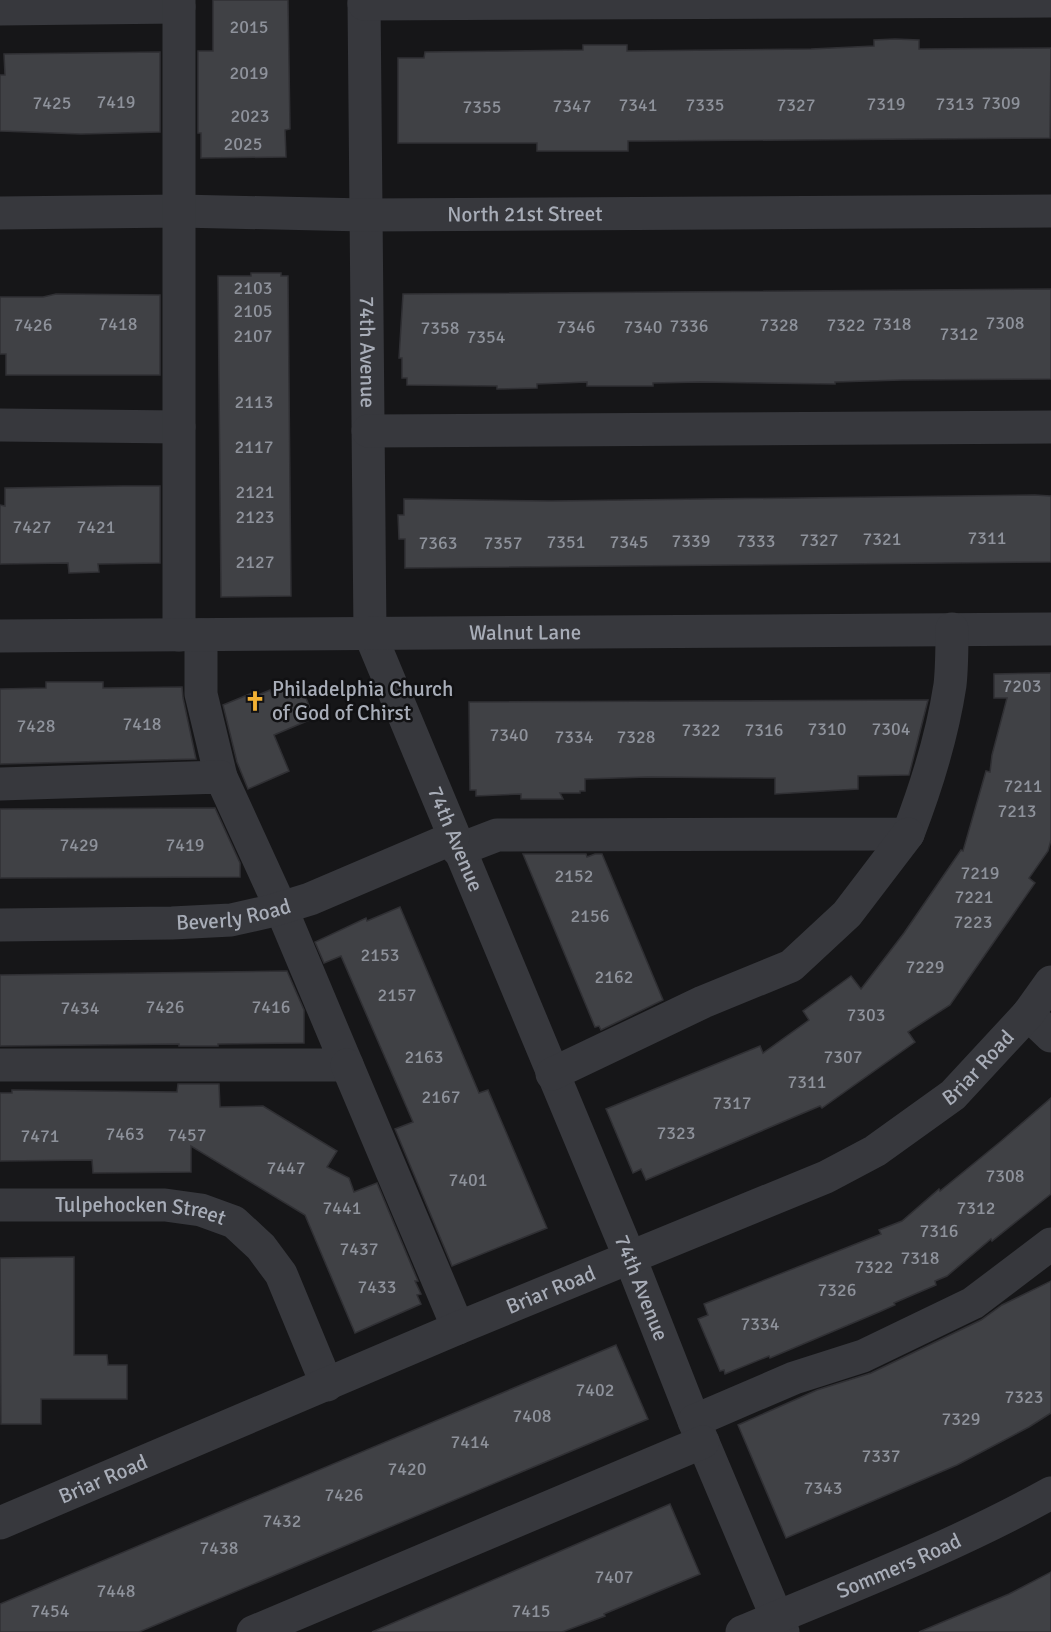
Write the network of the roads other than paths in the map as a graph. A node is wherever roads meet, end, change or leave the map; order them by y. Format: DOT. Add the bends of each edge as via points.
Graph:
graph roads {
  1 [pos="1051,1"];
  2 [pos="364,2"];
  3 [pos="179,4"];
  4 [pos="0,9"];
  5 [pos="180,211"];
  6 [pos="1051,211"];
  7 [pos="0,213"];
  8 [pos="365,215"];
  9 [pos="0,425"];
  10 [pos="1051,426"];
  11 [pos="179,427"];
  12 [pos="368,431"];
  13 [pos="952,629"];
  14 [pos="1051,629"];
  15 [pos="370,634"];
  16 [pos="190,635"];
  17 [pos="0,636"];
  18 [pos="221,777"];
  19 [pos="0,784"];
  20 [pos="908,834"];
  21 [pos="456,844"];
  22 [pos="281,908"];
  23 [pos="0,925"];
  24 [pos="1051,982"];
  25 [pos="1040,1025"];
  26 [pos="0,1065"];
  27 [pos="347,1065"];
  28 [pos="552,1074"];
  29 [pos="0,1205"];
  30 [pos="1051,1244"];
  31 [pos="630,1258"];
  32 [pos="458,1328"];
  33 [pos="327,1384"];
  34 [pos="698,1432"];
  35 [pos="1051,1493"];
  36 [pos="0,1523"];
  37 [pos="780,1625"];
  38 [pos="253,1632"];
  39 [pos="742,1632"];
  1 -- 2 [label="street"];
  2 -- 8 [label="street, 74th Avenue"];
  3 -- 4 [label="street"];
  3 -- 5 [label="street"];
  5 -- 7 [label="street, North 21st Street"];
  5 -- 8 [label="street, North 21st Street"];
  5 -- 11 [label="street"];
  6 -- 8 [label="street, North 21st Street"];
  8 -- 12 [label="street, 74th Avenue"];
  9 -- 11 [label="street"];
  10 -- 12 [label="street"];
  11 -- 16 [label="street"];
  12 -- 15 [label="street, 74th Avenue"];
  13 -- 14 [label="street, Walnut Lane"];
  13 -- 15 [label="street, Walnut Lane"];
  13 -- 20 [label="street" via="950,683 939,740"];
  15 -- 16 [label="street, Walnut Lane"];
  15 -- 21 [label="street, 74th Avenue"];
  16 -- 17 [label="street, Walnut Lane"];
  16 -- 18 [label="street"];
  18 -- 19 [label="street"];
  18 -- 22 [label="street"];
  20 -- 21 [label="street, Beverly Road" via="497,835"];
  20 -- 28 [label="street" via="847,914 791,966 703,1002"];
  21 -- 22 [label="street, Beverly Road"];
  21 -- 28 [label="street, 74th Avenue"];
  22 -- 23 [label="street, Beverly Road" via="231,920"];
  22 -- 27 [label="street"];
  24 -- 25 [label="street, Briar Road"];
  25 -- 31 [label="street, Briar Road" via="875,1151 826,1177"];
  26 -- 27 [label="street"];
  27 -- 32 [label="street"];
  28 -- 31 [label="street, 74th Avenue"];
  29 -- 33 [label="street, Tulpehocken Street" via="165,1205 201,1210 234,1222 261,1247 281,1274"];
  30 -- 34 [label="street" via="973,1303 863,1356 794,1378"];
  31 -- 32 [label="street, Briar Road"];
  31 -- 34 [label="street, 74th Avenue"];
  32 -- 33 [label="street, Briar Road"];
  33 -- 36 [label="street, Briar Road"];
  34 -- 37 [label="street, 74th Avenue"];
  34 -- 38 [label="street"];
  35 -- 37 [label="street, Sommers Road" via="1007,1518"];
  37 -- 39 [label="street, Sommers Road"];
}
